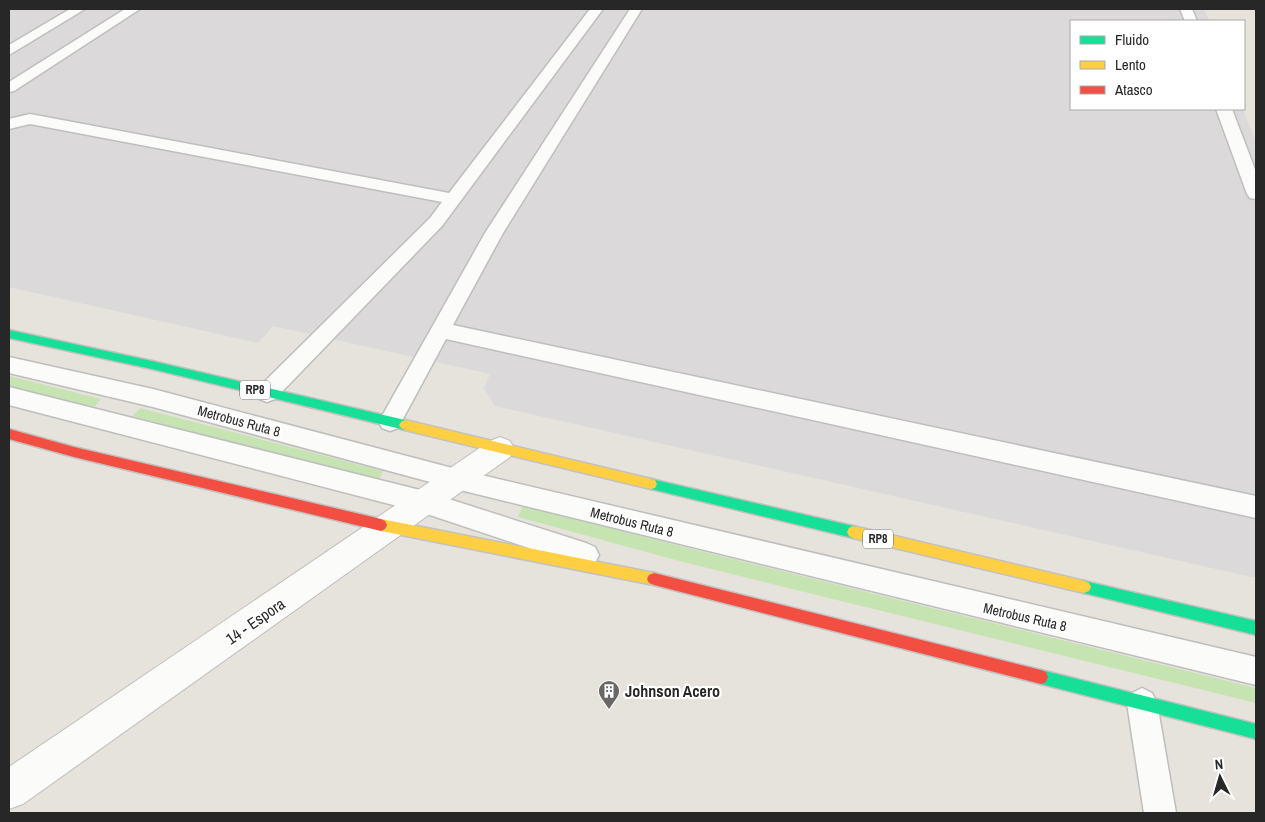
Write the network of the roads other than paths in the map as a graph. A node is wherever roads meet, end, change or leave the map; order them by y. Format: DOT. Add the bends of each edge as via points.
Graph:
graph roads {
  1 [pos="79,9"];
  2 [pos="134,9"];
  3 [pos="596,9"];
  4 [pos="636,9"];
  5 [pos="9,51"];
  6 [pos="9,88"];
  7 [pos="1224,110"];
  8 [pos="9,124"];
  9 [pos="1256,194"];
  10 [pos="454,199"];
  11 [pos="440,330"];
  12 [pos="9,334"];
  13 [pos="9,365"];
  14 [pos="267,393"];
  15 [pos="9,396"];
  16 [pos="390,422"];
  17 [pos="9,434"];
  18 [pos="500,449"];
  19 [pos="456,479"];
  20 [pos="424,502"];
  21 [pos="1256,507"];
  22 [pos="391,527"];
  23 [pos="673,583"];
  24 [pos="1256,628"];
  25 [pos="1256,671"];
  26 [pos="1142,702"];
  27 [pos="1256,732"];
  28 [pos="9,790"];
  29 [pos="1160,813"];
  1 -- 5 [label="lane"];
  2 -- 6 [label="lane"];
  3 -- 10 [label="lane"];
  4 -- 11 [label="lane" via="494,233"];
  7 -- 9 [label="lane"];
  8 -- 10 [label="lane" via="30,119"];
  10 -- 14 [label="lane" via="436,222"];
  11 -- 16 [label="lane"];
  11 -- 21 [label="lane"];
  12 -- 14 [label="main road, RP8"];
  13 -- 19 [label="lane, Metrobus Ruta 8" via="153,398"];
  14 -- 16 [label="main road, RP8"];
  15 -- 20 [label="lane"];
  16 -- 18 [label="main road, RP8"];
  17 -- 22 [label="main road"];
  18 -- 19 [label="street, 14 - Espora"];
  18 -- 24 [label="main road, RP8"];
  19 -- 20 [label="street, 14 - Espora"];
  19 -- 25 [label="lane, Metrobus Ruta 8"];
  20 -- 22 [label="street, 14 - Espora"];
  20 -- 23 [label="lane"];
  22 -- 23 [label="main road"];
  22 -- 28 [label="street, 14 - Espora"];
  23 -- 26 [label="main road"];
  26 -- 27 [label="main road"];
  26 -- 29 [label="lane"];
}
